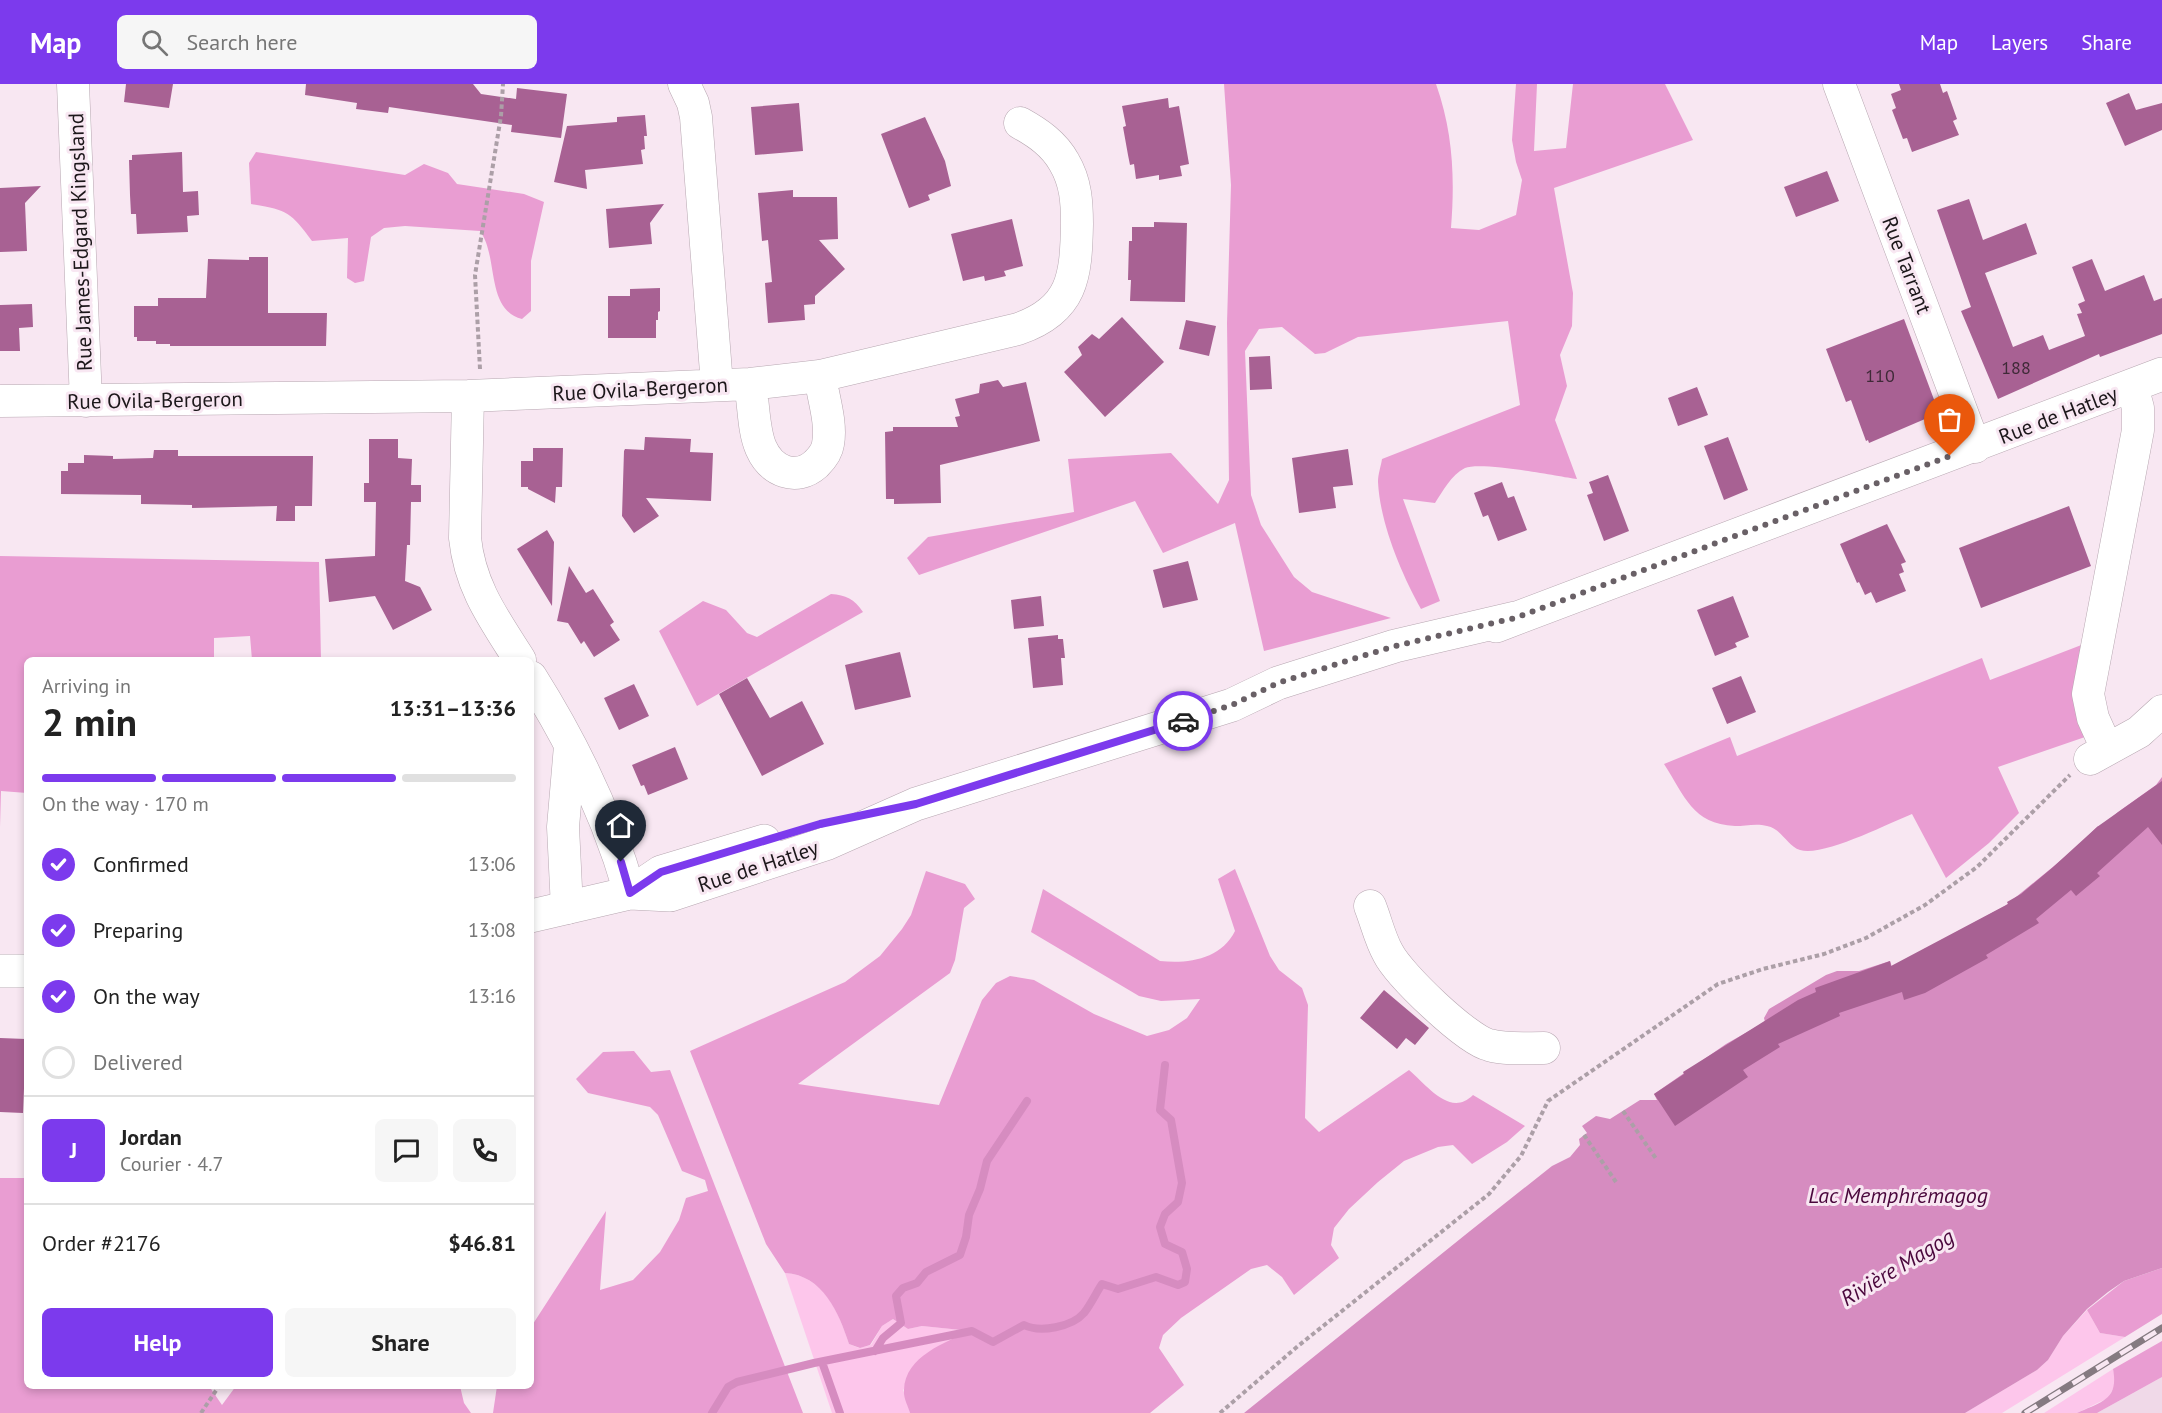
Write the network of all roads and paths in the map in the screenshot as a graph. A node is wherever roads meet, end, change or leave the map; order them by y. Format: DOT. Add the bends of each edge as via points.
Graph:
graph roads {
  1 [pos="73,84"];
  2 [pos="503,84"];
  3 [pos="684,84"];
  4 [pos="1839,84"];
  5 [pos="1020,123"];
  6 [pos="2162,374"];
  7 [pos="820,376"];
  8 [pos="750,384"];
  9 [pos="717,385"];
  10 [pos="2132,386"];
  11 [pos="474,396"];
  12 [pos="0,401"];
  13 [pos="86,401"];
  14 [pos="1975,447"];
  15 [pos="518,657"];
  16 [pos="534,682"];
  17 [pos="2162,711"];
  18 [pos="570,746"];
  19 [pos="2098,754"];
  20 [pos="630,893"];
  21 [pos="1370,906"];
  22 [pos="567,908"];
  23 [pos="534,915"];
  24 [pos="0,971"];
  25 [pos="24,972"];
  26 [pos="1544,1048"];
  27 [pos="1623,1111"];
  28 [pos="1584,1135"];
  29 [pos="1657,1160"];
  30 [pos="1616,1182"];
  31 [pos="217,1389"];
  32 [pos="201,1413"];
  33 [pos="1220,1413"];
  1 -- 13 [label="street, Rue James-Edgard Kingsland"];
  2 -- 11 [label="path" via="475,275"];
  3 -- 9 [label="street" via="696,117"];
  4 -- 14 [label="street, Rue Tarrant"];
  5 -- 7 [label="street, Rue Ovila-Bergeron" via="1053,146 1072,180 1077,200 1075,273 1060,303 1048,315 1018,329"];
  6 -- 10 [label="main road, Rue de Hatley"];
  7 -- 8 [label="street, Rue Ovila-Bergeron"];
  7 -- 8 [label="street" via="828,447 822,458 804,473 791,474 777,468 766,456 760,446"];
  8 -- 9 [label="street, Rue Ovila-Bergeron"];
  9 -- 11 [label="street, Rue Ovila-Bergeron"];
  10 -- 14 [label="main road, Rue de Hatley"];
  10 -- 19 [label="street" via="2138,430 2088,694"];
  11 -- 13 [label="street, Rue Ovila-Bergeron"];
  11 -- 15 [label="street" via="467,556 478,593"];
  12 -- 13 [label="street, Rue Ovila-Bergeron"];
  14 -- 20 [label="main road, Rue de Hatley" via="1515,618 1395,646 1278,683 1232,705 916,804 828,843 670,895"];
  16 -- 18 [label="street"];
  17 -- 19 [label="street" via="2139,732"];
  18 -- 20 [label="street" via="611,832"];
  18 -- 22 [label="street" via="563,827"];
  19 -- 33 [label="path" via="2060,784 1977,867 1925,905 1866,938 1718,984 1548,1101 1521,1156 1489,1194"];
  20 -- 22 [label="main road, Rue de Hatley"];
  21 -- 26 [label="street" via="1388,953 1399,970 1469,1036 1487,1045"];
  22 -- 23 [label="main road, Rue de Hatley"];
  24 -- 25 [label="main road"];
  27 -- 29 [label="path"];
  28 -- 30 [label="path"];
  31 -- 32 [label="path"];
}
